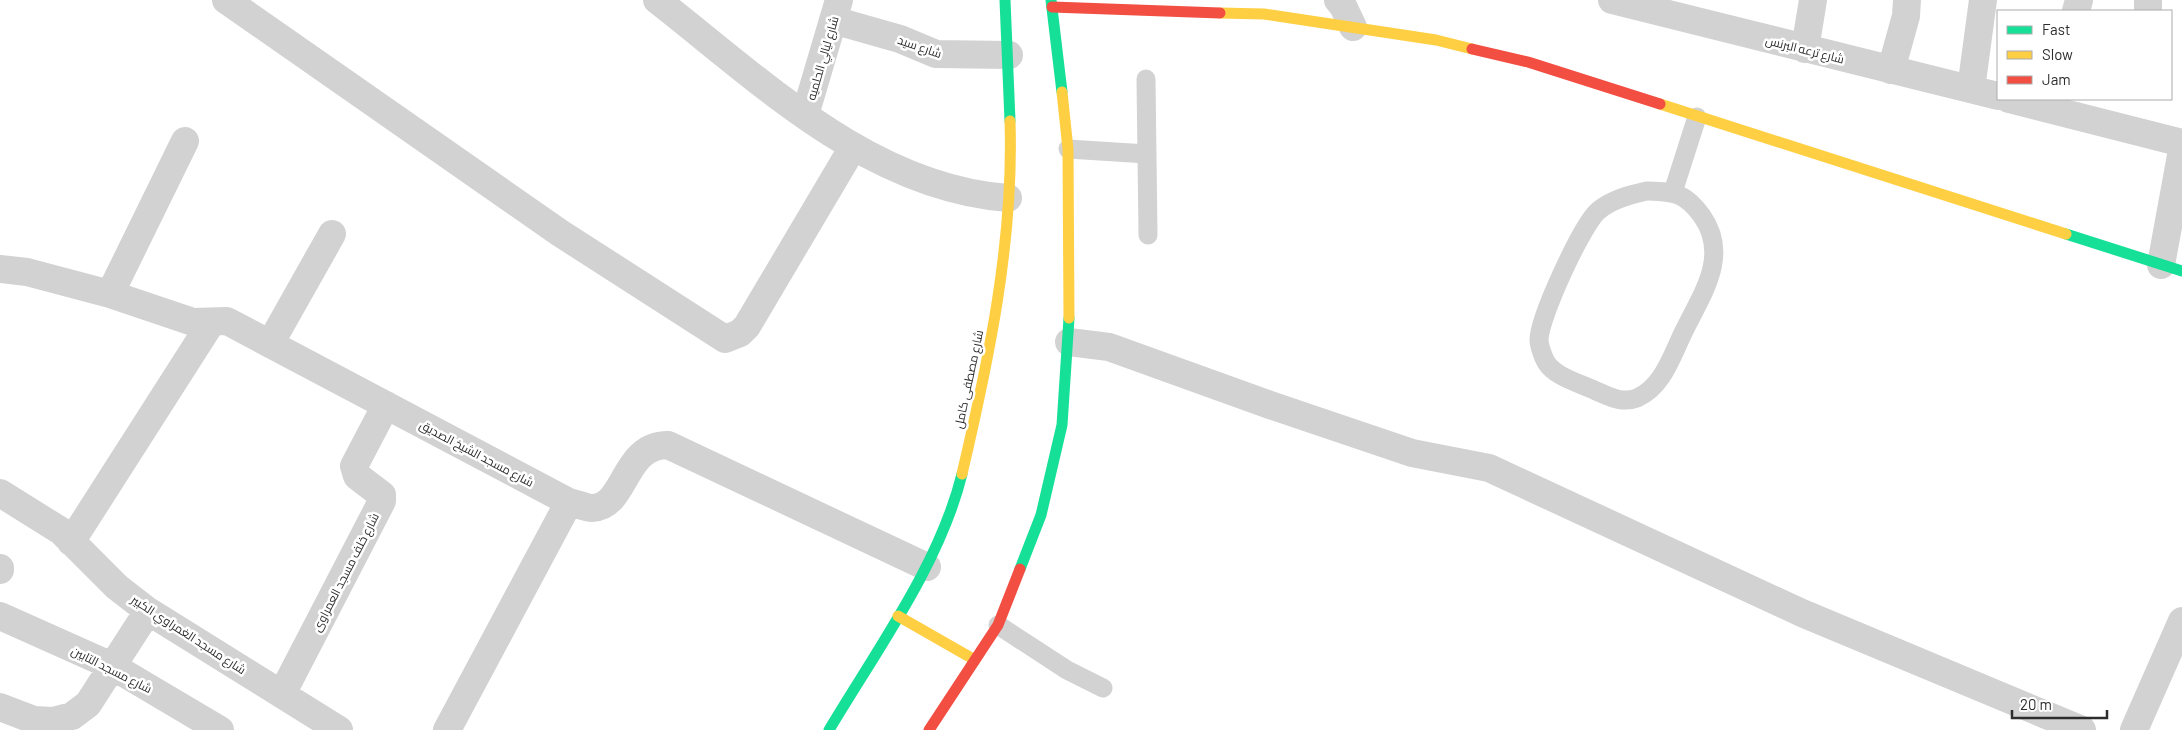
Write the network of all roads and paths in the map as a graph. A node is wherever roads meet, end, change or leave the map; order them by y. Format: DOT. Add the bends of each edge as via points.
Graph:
graph roads {
  1 [pos="226,0"];
  2 [pos="657,0"];
  3 [pos="1005,0"];
  4 [pos="1338,0"];
  5 [pos="1612,0"];
  6 [pos="1813,0"];
  7 [pos="1907,0"];
  8 [pos="1983,0"];
  9 [pos="1051,3"];
  10 [pos="836,10"];
  11 [pos="1353,27"];
  12 [pos="1805,49"];
  13 [pos="1009,55"];
  14 [pos="1891,70"];
  15 [pos="1146,79"];
  16 [pos="1971,89"];
  17 [pos="1997,96"];
  18 [pos="2017,100"];
  19 [pos="2058,105"];
  20 [pos="805,115"];
  21 [pos="1697,117"];
  22 [pos="185,141"];
  23 [pos="2182,143"];
  24 [pos="853,147"];
  25 [pos="1068,149"];
  26 [pos="2182,150"];
  27 [pos="1147,154"];
  28 [pos="1673,192"];
  29 [pos="1008,198"];
  30 [pos="332,234"];
  31 [pos="1148,235"];
  32 [pos="2172,268"];
  33 [pos="0,269"];
  34 [pos="110,294"];
  35 [pos="211,323"];
  36 [pos="1069,342"];
  37 [pos="270,344"];
  38 [pos="386,405"];
  39 [pos="0,493"];
  40 [pos="569,502"];
  41 [pos="71,542"];
  42 [pos="927,567"];
  43 [pos="148,611"];
  44 [pos="0,616"];
  45 [pos="898,616"];
  46 [pos="2182,621"];
  47 [pos="998,625"];
  48 [pos="975,660"];
  49 [pos="112,666"];
  50 [pos="1103,688"];
  51 [pos="282,694"];
  52 [pos="0,707"];
  53 [pos="205,726"];
  54 [pos="339,730"];
  55 [pos="447,730"];
  56 [pos="829,730"];
  57 [pos="929,730"];
  58 [pos="2082,730"];
  59 [pos="2134,730"];
  1 -- 24 [label="street" via="560,232 725,339 740,333 746,326"];
  2 -- 20 [label="street"];
  3 -- 13 [label="main road, شارع مصطفى كامل"];
  4 -- 11 [label="street"];
  5 -- 12 [label="street, شارع ترعه البرنس"];
  6 -- 12 [label="street"];
  7 -- 14 [label="street" via="1906,16"];
  8 -- 16 [label="street"];
  9 -- 11 [label="main road" via="1264,14"];
  9 -- 25 [label="main road"];
  10 -- 13 [label="street, شارع سيد" via="936,54"];
  10 -- 20 [label="street, شارع ليالي الحلميه"];
  11 -- 21 [label="main road" via="1436,40 1528,62"];
  12 -- 14 [label="street, شارع ترعه البرنس"];
  13 -- 29 [label="main road, شارع مصطفى كامل"];
  14 -- 16 [label="street, شارع ترعه البرنس"];
  15 -- 27 [label="lane"];
  16 -- 17 [label="street, شارع ترعه البرنس"];
  18 -- 19 [label="street"];
  19 -- 23 [label="street"];
  20 -- 24 [label="street"];
  21 -- 28 [label="lane"];
  21 -- 32 [label="main road"];
  22 -- 34 [label="street"];
  24 -- 29 [label="street" via="896,169 943,186"];
  25 -- 27 [label="lane"];
  25 -- 36 [label="main road"];
  26 -- 32 [label="street"];
  27 -- 31 [label="lane"];
  28 -- 28 [label="lane" via="1694,206 1708,226 1715,251 1711,275 1652,390 1636,399 1617,400 1563,376 1546,362 1539,341 1544,319 1583,230 1598,211 1622,198 1647,191"];
  29 -- 42 [label="main road, شارع مصطفى كامل" via="999,295 986,372 958,489"];
  30 -- 37 [label="street"];
  33 -- 34 [label="street, شارع مسجد الشيخ الصديق" via="27,272"];
  34 -- 35 [label="street, شارع مسجد الشيخ الصديق" via="184,320"];
  35 -- 37 [label="street, شارع مسجد الشيخ الصديق" via="227,321"];
  35 -- 41 [label="street"];
  36 -- 47 [label="main road" via="1062,425 1041,516"];
  36 -- 58 [label="street" via="1109,347 1412,453 1489,468 1802,613"];
  37 -- 38 [label="street, شارع مسجد الشيخ الصديق"];
  38 -- 40 [label="street, شارع مسجد الشيخ الصديق"];
  38 -- 51 [label="street, شارع خلف مسجد العمراوى" via="354,466 357,476 382,495 382,501"];
  39 -- 41 [label="street, شارع مسجد الغمراوي الكبير" via="46,520"];
  40 -- 42 [label="street, شارع مسجد الشيخ الصديق" via="592,508 605,503 615,494 644,451 655,445 668,445"];
  40 -- 55 [label="street"];
  41 -- 43 [label="street, شارع مسجد الغمراوي الكبير" via="117,587"];
  42 -- 45 [label="main road, شارع مصطفى كامل"];
  43 -- 49 [label="street"];
  43 -- 51 [label="street, شارع مسجد الغمراوي الكبير"];
  44 -- 49 [label="street, شارع مسجد التابين"];
  45 -- 48 [label="main road"];
  45 -- 56 [label="main road, شارع مصطفى كامل"];
  46 -- 59 [label="street"];
  47 -- 48 [label="main road"];
  47 -- 50 [label="lane" via="1067,670"];
  48 -- 57 [label="main road"];
  49 -- 52 [label="street" via="88,704 72,716 54,722 34,720"];
  49 -- 53 [label="street, شارع مسجد التابين"];
  51 -- 54 [label="street, شارع مسجد الغمراوي الكبير"];
}
